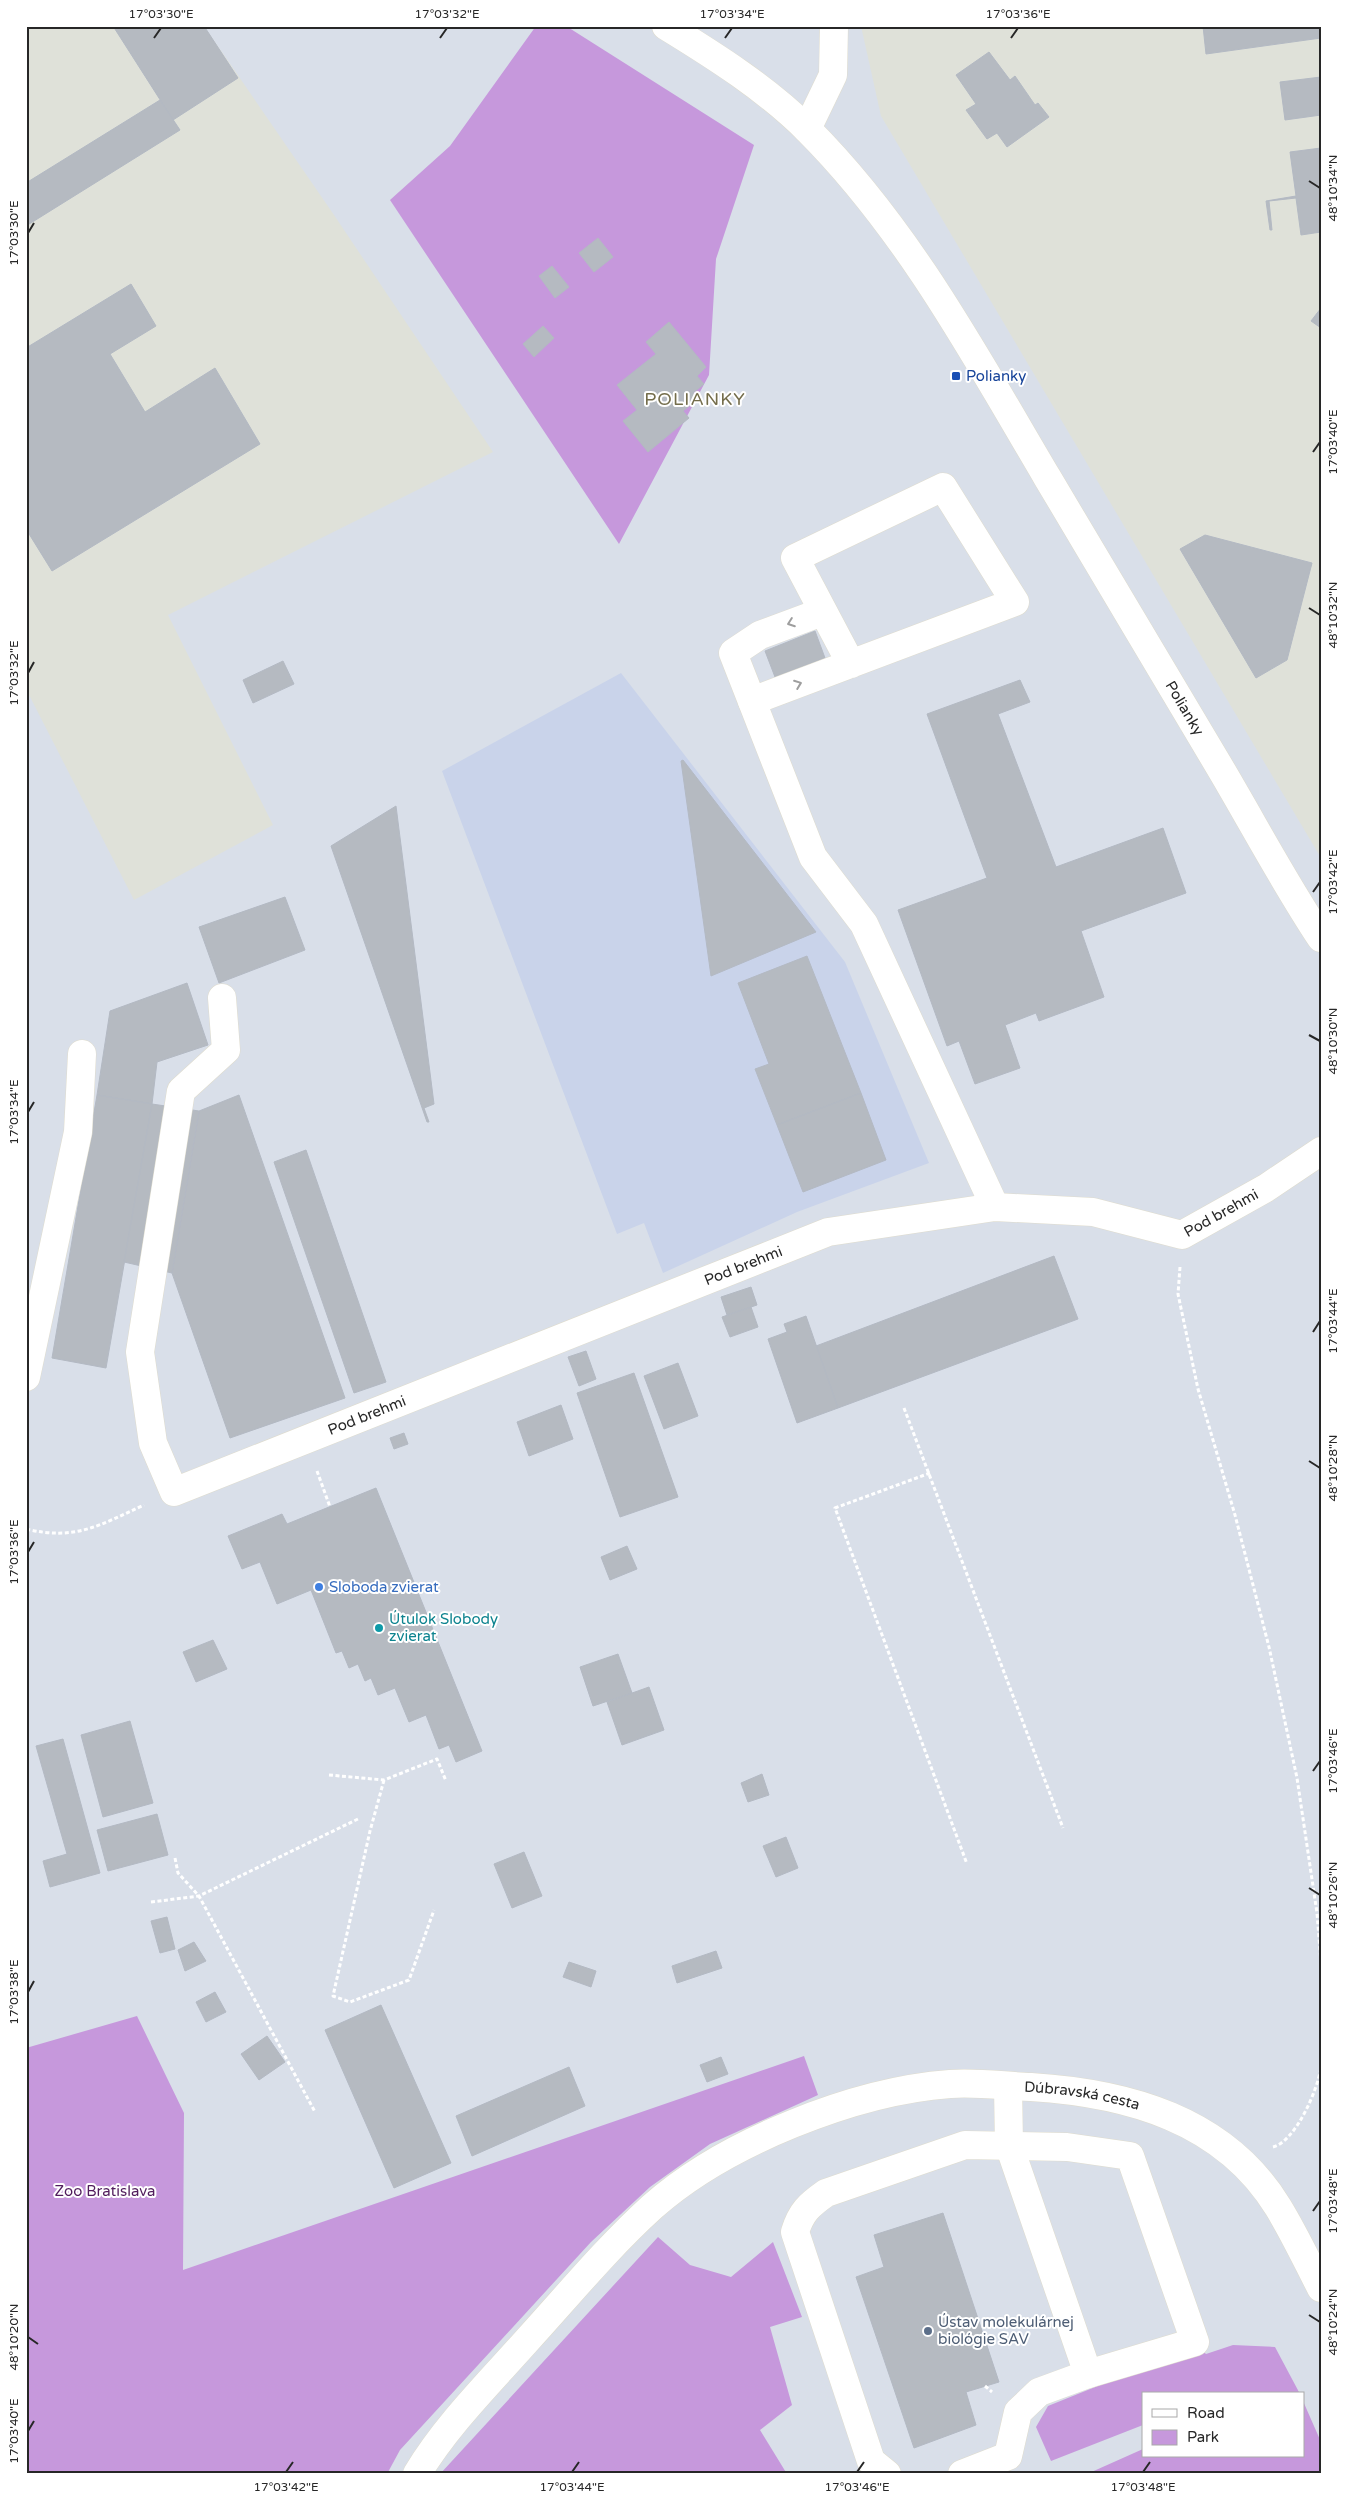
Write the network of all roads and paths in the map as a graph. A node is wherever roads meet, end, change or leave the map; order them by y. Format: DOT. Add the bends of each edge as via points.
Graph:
graph roads {
  1 [pos="666,26"];
  2 [pos="834,26"];
  3 [pos="807,129"];
  4 [pos="822,612"];
  5 [pos="851,664"];
  6 [pos="752,701"];
  7 [pos="1321,938"];
  8 [pos="222,998"];
  9 [pos="82,1054"];
  10 [pos="1321,1151"];
  11 [pos="995,1207"];
  12 [pos="1182,1235"];
  13 [pos="26,1377"];
  14 [pos="904,1408"];
  15 [pos="930,1473"];
  16 [pos="319,1476"];
  17 [pos="174,1492"];
  18 [pos="330,1507"];
  19 [pos="26,1529"];
  20 [pos="329,1775"];
  21 [pos="384,1780"];
  22 [pos="446,1781"];
  23 [pos="360,1818"];
  24 [pos="1063,1828"];
  25 [pos="175,1858"];
  26 [pos="967,1864"];
  27 [pos="199,1896"];
  28 [pos="152,1902"];
  29 [pos="434,1910"];
  30 [pos="1321,1963"];
  31 [pos="1321,2067"];
  32 [pos="1008,2086"];
  33 [pos="315,2112"];
  34 [pos="1009,2145"];
  35 [pos="1233,2155"];
  36 [pos="1321,2288"];
  37 [pos="1088,2374"];
  38 [pos="1011,2465"];
  39 [pos="417,2474"];
  40 [pos="887,2474"];
  41 [pos="962,2474"];
  1 -- 3 [label="street, Polianky" via="712,54"];
  2 -- 3 [label="street" via="833,74"];
  3 -- 7 [label="street, Polianky" via="865,193 927,278"];
  4 -- 5 [label="street"];
  4 -- 5 [label="street" via="795,558 944,487 1015,602"];
  4 -- 6 [label="street, one-way" via="760,635 733,653"];
  6 -- 5 [label="street, one-way"];
  6 -- 11 [label="street" via="813,857 864,924"];
  8 -- 17 [label="street" via="226,1050 181,1091 140,1352 154,1443"];
  9 -- 13 [label="street" via="78,1132"];
  10 -- 12 [label="street, Pod brehmi" via="1266,1188"];
  11 -- 12 [label="street, Pod brehmi" via="1093,1212"];
  11 -- 17 [label="street, Pod brehmi" via="828,1232"];
  12 -- 30 [label="path" via="1178,1294 1198,1389 1270,1647 1297,1778 1317,1912"];
  14 -- 15 [label="path"];
  15 -- 24 [label="path"];
  15 -- 26 [label="path" via="835,1508"];
  16 -- 18 [label="path"];
  17 -- 19 [label="path" via="87,1531 49,1535"];
  20 -- 21 [label="path"];
  21 -- 22 [label="path" via="437,1759"];
  21 -- 29 [label="path" via="333,1996 350,2002 409,1980"];
  23 -- 27 [label="path"];
  25 -- 27 [label="path" via="178,1873"];
  27 -- 28 [label="path"];
  27 -- 33 [label="path"];
  31 -- 35 [label="path" via="1292,2134 1278,2145"];
  32 -- 34 [label="street"];
  32 -- 35 [label="street, Dúbravská cesta" via="1077,2090 1143,2105 1209,2136"];
  32 -- 39 [label="street, Dúbravská cesta" via="952,2084 898,2092 835,2109 765,2136 686,2180 599,2259 486,2386"];
  34 -- 37 [label="street"];
  34 -- 37 [label="street" via="1067,2147 1130,2156 1196,2342"];
  34 -- 40 [label="street" via="965,2145 849,2184 826,2193 800,2216 795,2232 871,2461"];
  35 -- 36 [label="street, Dúbravská cesta" via="1277,2206"];
  37 -- 38 [label="street" via="1039,2392 1018,2412"];
  38 -- 41 [label="street"];
}
